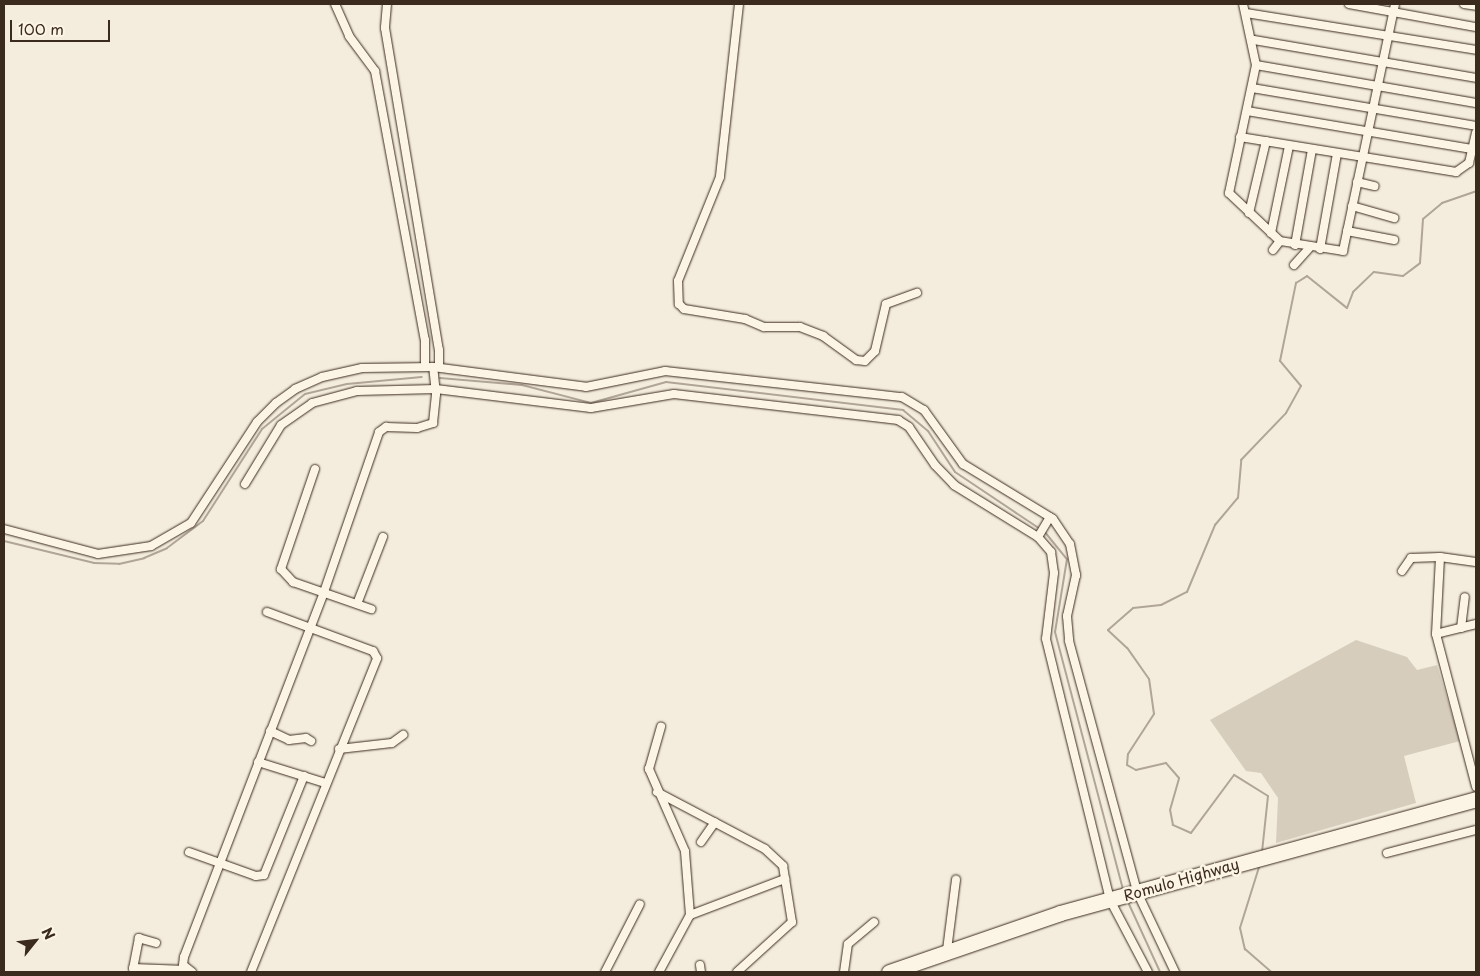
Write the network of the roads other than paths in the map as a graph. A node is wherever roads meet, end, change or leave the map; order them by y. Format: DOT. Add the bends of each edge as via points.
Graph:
graph roads {
  1 [pos="335,4"];
  2 [pos="387,4"];
  3 [pos="739,4"];
  4 [pos="1243,4"];
  5 [pos="1349,4"];
  6 [pos="1464,4"];
  7 [pos="1474,5"];
  8 [pos="1394,8"];
  9 [pos="1246,13"];
  10 [pos="1476,27"];
  11 [pos="1388,34"];
  12 [pos="1254,40"];
  13 [pos="1476,50"];
  14 [pos="1384,59"];
  15 [pos="1256,65"];
  16 [pos="1476,78"];
  17 [pos="1378,85"];
  18 [pos="1252,88"];
  19 [pos="1476,103"];
  20 [pos="1247,110"];
  21 [pos="1373,111"];
  22 [pos="1476,126"];
  23 [pos="1368,133"];
  24 [pos="1476,133"];
  25 [pos="1240,137"];
  26 [pos="1266,141"];
  27 [pos="1289,146"];
  28 [pos="1472,149"];
  29 [pos="1312,150"];
  30 [pos="1337,154"];
  31 [pos="1362,159"];
  32 [pos="1357,182"];
  33 [pos="1375,186"];
  34 [pos="1352,206"];
  35 [pos="1249,213"];
  36 [pos="1394,218"];
  37 [pos="1347,231"];
  38 [pos="1271,233"];
  39 [pos="1394,240"];
  40 [pos="1280,241"];
  41 [pos="1295,245"];
  42 [pos="1310,247"];
  43 [pos="1320,249"];
  44 [pos="1273,250"];
  45 [pos="1294,264"];
  46 [pos="917,293"];
  47 [pos="432,367"];
  48 [pos="436,389"];
  49 [pos="315,469"];
  50 [pos="245,484"];
  51 [pos="1049,519"];
  52 [pos="4,529"];
  53 [pos="1039,535"];
  54 [pos="383,537"];
  55 [pos="1440,556"];
  56 [pos="1476,562"];
  57 [pos="1402,571"];
  58 [pos="324,592"];
  59 [pos="1465,596"];
  60 [pos="357,604"];
  61 [pos="371,609"];
  62 [pos="267,612"];
  63 [pos="1476,624"];
  64 [pos="1461,628"];
  65 [pos="309,630"];
  66 [pos="1436,634"];
  67 [pos="661,728"];
  68 [pos="270,731"];
  69 [pos="403,735"];
  70 [pos="311,741"];
  71 [pos="339,749"];
  72 [pos="258,762"];
  73 [pos="304,776"];
  74 [pos="325,782"];
  75 [pos="1476,787"];
  76 [pos="657,792"];
  77 [pos="1476,798"];
  78 [pos="715,822"];
  79 [pos="1476,830"];
  80 [pos="701,842"];
  81 [pos="189,852"];
  82 [pos="1387,853"];
  83 [pos="220,863"];
  84 [pos="785,879"];
  85 [pos="956,880"];
  86 [pos="1136,893"];
  87 [pos="1113,899"];
  88 [pos="640,904"];
  89 [pos="690,915"];
  90 [pos="874,922"];
  91 [pos="156,943"];
  92 [pos="947,950"];
  93 [pos="258,958"];
  94 [pos="189,971"];
  95 [pos="251,972"];
  96 [pos="260,972"];
  97 [pos="605,972"];
  98 [pos="659,972"];
  99 [pos="737,972"];
  100 [pos="844,972"];
  101 [pos="890,972"];
  102 [pos="1148,972"];
  103 [pos="1174,972"];
  1 -- 47 [label="street" via="349,36 375,70"];
  2 -- 47 [label="street" via="384,28 439,350"];
  3 -- 46 [label="street" via="720,177 678,280 679,304 684,309 745,319 764,327 800,327 823,336 856,360 865,361 875,351 886,304"];
  4 -- 9 [label="street"];
  5 -- 8 [label="street"];
  6 -- 7 [label="street"];
  8 -- 10 [label="street"];
  8 -- 11 [label="street"];
  9 -- 11 [label="street"];
  9 -- 12 [label="street"];
  11 -- 13 [label="street"];
  11 -- 14 [label="street"];
  12 -- 14 [label="street"];
  12 -- 15 [label="street"];
  14 -- 16 [label="street"];
  14 -- 17 [label="street"];
  15 -- 17 [label="street"];
  15 -- 18 [label="street"];
  17 -- 19 [label="street"];
  17 -- 21 [label="street"];
  18 -- 20 [label="street"];
  18 -- 21 [label="street"];
  20 -- 23 [label="street"];
  20 -- 25 [label="street"];
  21 -- 22 [label="street"];
  21 -- 23 [label="street"];
  23 -- 28 [label="street"];
  23 -- 31 [label="street"];
  24 -- 28 [label="street"];
  25 -- 26 [label="street"];
  25 -- 35 [label="street" via="1229,193"];
  26 -- 27 [label="street"];
  26 -- 35 [label="street"];
  27 -- 29 [label="street"];
  27 -- 38 [label="street"];
  28 -- 31 [label="street" via="1469,163 1456,172"];
  29 -- 30 [label="street"];
  29 -- 41 [label="street"];
  30 -- 31 [label="street"];
  30 -- 43 [label="street"];
  31 -- 32 [label="street"];
  32 -- 33 [label="street"];
  32 -- 34 [label="street"];
  34 -- 36 [label="street"];
  34 -- 37 [label="street"];
  35 -- 38 [label="street"];
  37 -- 39 [label="street"];
  37 -- 43 [label="street" via="1343,252"];
  38 -- 40 [label="street"];
  40 -- 41 [label="street"];
  40 -- 44 [label="street"];
  41 -- 42 [label="street"];
  42 -- 43 [label="street"];
  42 -- 45 [label="street"];
  47 -- 48 [label="street"];
  47 -- 51 [label="street" via="586,387 665,371 902,397 924,410 963,464"];
  47 -- 52 [label="street" via="362,368 322,376 295,389 257,422 191,523 152,546 98,554"];
  48 -- 50 [label="street" via="357,391 312,403 282,425"];
  48 -- 53 [label="street" via="577,407 674,394 890,417 909,427 954,486"];
  48 -- 58 [label="street" via="433,423 417,428 386,427 379,432"];
  49 -- 58 [label="street" via="281,565 287,578"];
  51 -- 53 [label="street"];
  51 -- 86 [label="street" via="1063,530 1076,560 1066,628"];
  53 -- 87 [label="street" via="1054,562 1046,639"];
  54 -- 60 [label="street"];
  55 -- 56 [label="street"];
  55 -- 57 [label="street" via="1411,558"];
  55 -- 66 [label="street"];
  58 -- 60 [label="street"];
  58 -- 65 [label="street"];
  59 -- 64 [label="street"];
  60 -- 61 [label="street"];
  62 -- 65 [label="street"];
  63 -- 64 [label="street"];
  64 -- 66 [label="street"];
  65 -- 68 [label="street"];
  65 -- 71 [label="street" via="373,651 378,658"];
  66 -- 75 [label="street"];
  67 -- 76 [label="street" via="649,769"];
  68 -- 70 [label="street" via="289,740 306,738"];
  68 -- 72 [label="street"];
  69 -- 71 [label="street" via="392,743"];
  71 -- 74 [label="street"];
  72 -- 73 [label="street"];
  72 -- 83 [label="street"];
  73 -- 74 [label="street"];
  73 -- 83 [label="street" via="265,874 256,876"];
  74 -- 93 [label="street"];
  76 -- 78 [label="street"];
  76 -- 89 [label="street" via="685,852"];
  77 -- 86 [label="highway, Romulo Highway" via="1275,851"];
  78 -- 80 [label="street"];
  78 -- 84 [label="street" via="777,858"];
  79 -- 82 [label="street"];
  81 -- 83 [label="street"];
  83 -- 94 [label="street" via="184,956"];
  84 -- 89 [label="street"];
  84 -- 99 [label="street" via="792,922"];
  85 -- 92 [label="street"];
  86 -- 87 [label="highway, Romulo Highway"];
  86 -- 103 [label="street"];
  87 -- 92 [label="highway, Romulo Highway"];
  87 -- 102 [label="street"];
  88 -- 97 [label="street"];
  89 -- 98 [label="street"];
  90 -- 100 [label="street" via="848,944"];
  91 -- 94 [label="street" via="139,938 133,968"];
  92 -- 101 [label="highway, Romulo Highway"];
  93 -- 95 [label="street"];
  93 -- 96 [label="street"];
}
